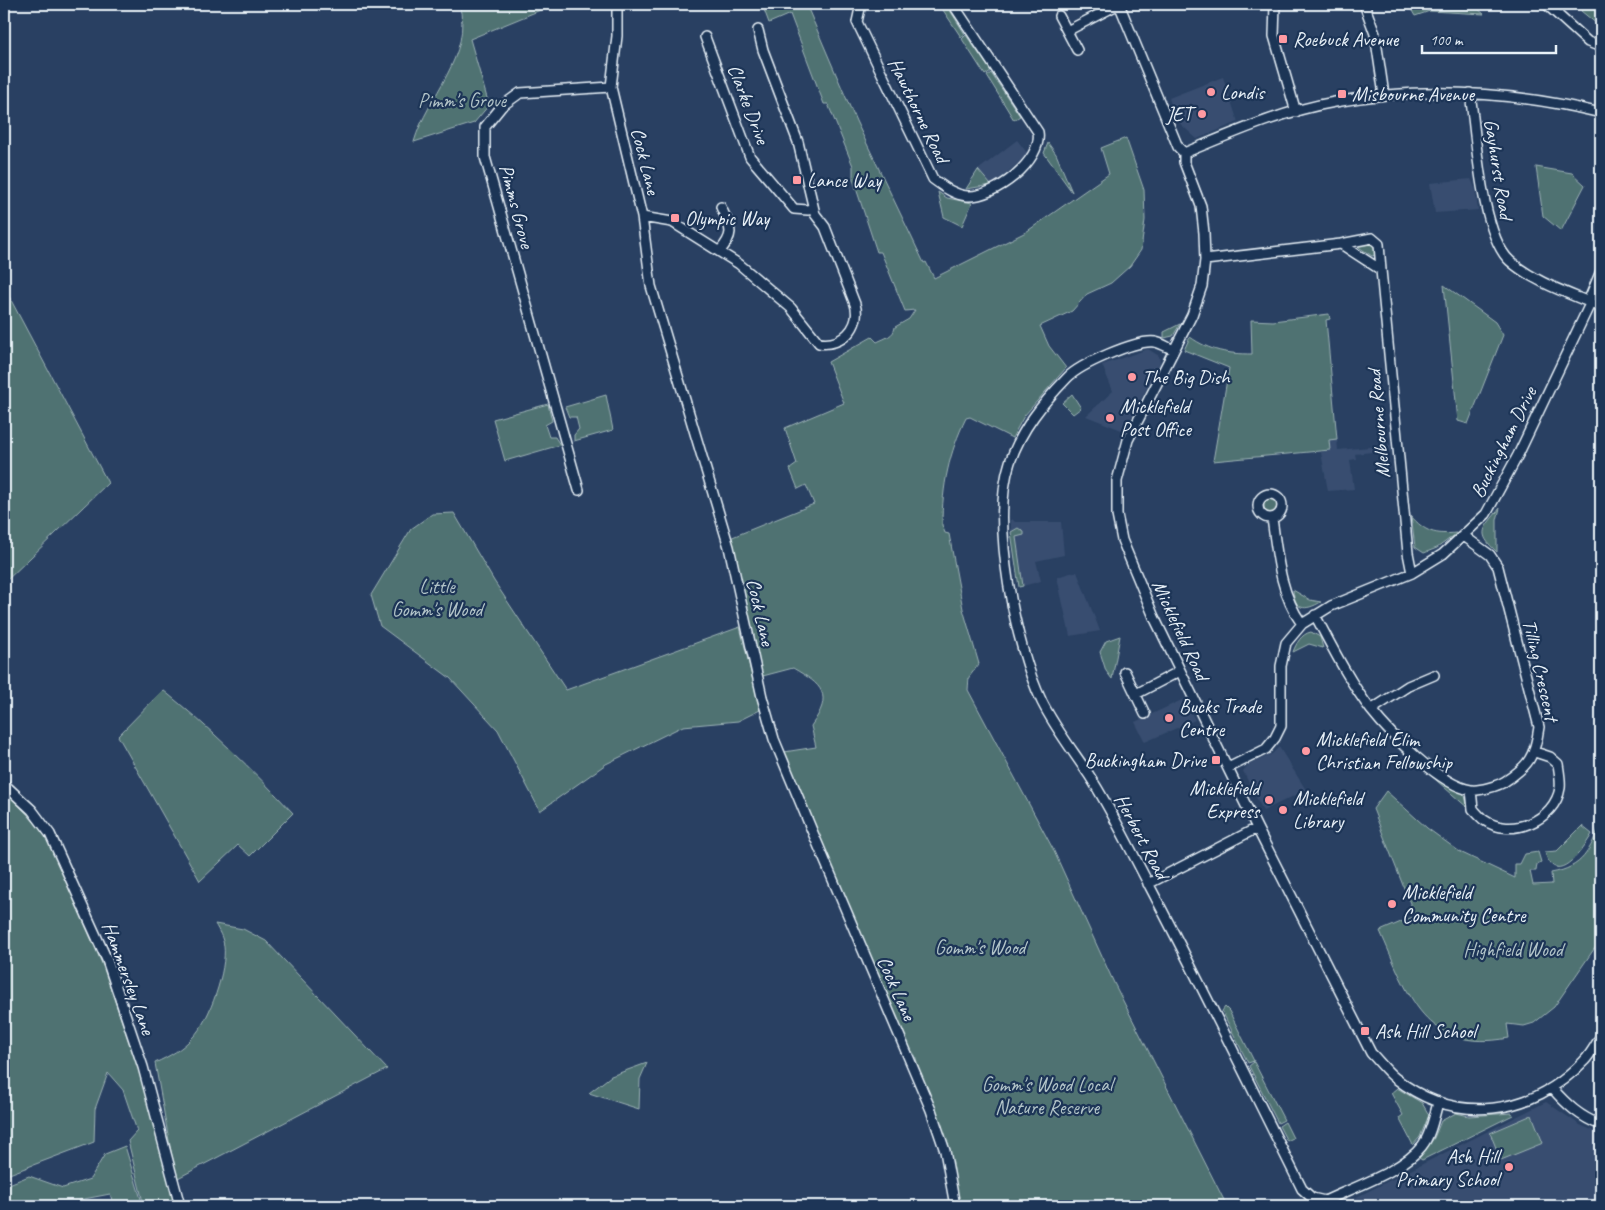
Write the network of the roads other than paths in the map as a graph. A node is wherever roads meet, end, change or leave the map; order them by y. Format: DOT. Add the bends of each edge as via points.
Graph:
graph roads {
  1 [pos="617,4"];
  2 [pos="861,4"];
  3 [pos="953,4"];
  4 [pos="1119,4"];
  5 [pos="1275,4"];
  6 [pos="1364,4"];
  7 [pos="1546,4"];
  8 [pos="1058,16"];
  9 [pos="758,30"];
  10 [pos="1067,31"];
  11 [pos="705,37"];
  12 [pos="1601,47"];
  13 [pos="1077,50"];
  14 [pos="611,87"];
  15 [pos="1470,93"];
  16 [pos="1384,96"];
  17 [pos="1296,112"];
  18 [pos="1601,113"];
  19 [pos="1184,153"];
  20 [pos="721,207"];
  21 [pos="813,208"];
  22 [pos="642,218"];
  23 [pos="1341,244"];
  24 [pos="720,250"];
  25 [pos="1205,260"];
  26 [pos="1381,270"];
  27 [pos="1601,271"];
  28 [pos="1589,302"];
  29 [pos="1601,308"];
  30 [pos="1174,350"];
  31 [pos="579,490"];
  32 [pos="1272,518"];
  33 [pos="1464,536"];
  34 [pos="1412,573"];
  35 [pos="1315,615"];
  36 [pos="1302,624"];
  37 [pos="1180,671"];
  38 [pos="1124,672"];
  39 [pos="1434,675"];
  40 [pos="1136,694"];
  41 [pos="1372,710"];
  42 [pos="1145,714"];
  43 [pos="1535,752"];
  44 [pos="1228,768"];
  45 [pos="4,784"];
  46 [pos="1471,790"];
  47 [pos="1257,828"];
  48 [pos="1148,884"];
  49 [pos="1601,1036"];
  50 [pos="1552,1088"];
  51 [pos="1438,1103"];
  52 [pos="1601,1125"];
  53 [pos="180,1206"];
  54 [pos="955,1206"];
  1 -- 14 [label="street, Cock Lane" via="617,41"];
  2 -- 3 [label="street, Hawthorne Road" via="857,22 933,179 953,193 978,196 994,191 1023,167 1033,156 1039,138"];
  4 -- 10 [label="street"];
  4 -- 19 [label="street, Micklefield Road" via="1178,147"];
  5 -- 17 [label="street" via="1274,36"];
  6 -- 16 [label="street" via="1375,34"];
  7 -- 12 [label="street" via="1588,42"];
  8 -- 10 [label="street"];
  9 -- 21 [label="street" via="798,142"];
  10 -- 13 [label="street"];
  11 -- 21 [label="street, Clarke Drive" via="750,157 794,209"];
  14 -- 22 [label="street, Cock Lane"];
  14 -- 31 [label="street, Pimms Grove" via="520,93 502,106 485,127 485,157"];
  15 -- 16 [label="street"];
  15 -- 18 [label="street" via="1522,97"];
  15 -- 28 [label="street, Gayhurst Road" via="1487,218 1495,242 1509,260 1532,277"];
  16 -- 17 [label="street" via="1334,102"];
  17 -- 19 [label="street"];
  19 -- 25 [label="street, Micklefield Road" via="1184,162 1200,206"];
  20 -- 24 [label="street" via="731,231 730,239"];
  21 -- 24 [label="street" via="824,227 856,308 854,324 838,342 819,343 791,308"];
  22 -- 24 [label="street" via="672,222"];
  22 -- 54 [label="street, Cock Lane" via="651,286 729,547 774,739 931,1110 945,1151"];
  23 -- 25 [label="street, Melbourne Road"];
  23 -- 26 [label="street"];
  23 -- 26 [label="street, Melbourne Road" via="1372,238 1379,244"];
  25 -- 30 [label="street, Micklefield Road" via="1202,286"];
  26 -- 34 [label="street, Melbourne Road"];
  27 -- 28 [label="street, Buckingham Drive"];
  28 -- 29 [label="street, Gayhurst Road"];
  28 -- 33 [label="street, Buckingham Drive" via="1498,493 1486,514"];
  30 -- 37 [label="street, Micklefield Road" via="1128,440 1117,481 1117,515 1131,563"];
  30 -- 48 [label="street, Herbert Road" via="1156,342 1146,343 1095,360 1071,374 1041,405 1024,430 1008,471 1003,504 1009,583 1024,652 1038,693 1060,734 1090,777"];
  32 -- 36 [label="street" via="1278,561 1291,609"];
  33 -- 34 [label="street, Buckingham Drive"];
  33 -- 43 [label="street, Tilling Crescent" via="1490,555 1498,567 1539,727"];
  34 -- 35 [label="street, Buckingham Drive"];
  35 -- 36 [label="street, Buckingham Drive"];
  35 -- 41 [label="street"];
  36 -- 44 [label="street, Buckingham Drive" via="1286,643 1281,666 1281,726 1275,738 1266,749"];
  37 -- 40 [label="street"];
  37 -- 44 [label="street, Micklefield Road"];
  38 -- 40 [label="street"];
  39 -- 41 [label="street" via="1408,686"];
  40 -- 42 [label="street"];
  41 -- 46 [label="street" via="1406,748 1444,778"];
  43 -- 46 [label="street, Tilling Crescent" via="1520,771 1500,785"];
  43 -- 46 [label="street" via="1550,757 1558,764 1560,788 1550,809 1531,824 1506,827 1485,821 1473,809"];
  44 -- 47 [label="street, Micklefield Road"];
  45 -- 53 [label="street, Hammersley Lane" via="32,810 50,834 107,960 143,1067"];
  47 -- 48 [label="street"];
  47 -- 51 [label="street, Micklefield Road" via="1371,1053 1394,1077"];
  48 -- 51 [label="street, Herbert Road" via="1302,1189 1312,1198 1325,1201 1405,1162 1423,1146"];
  49 -- 50 [label="street, Micklefield Road" via="1586,1060"];
  50 -- 51 [label="street, Micklefield Road" via="1531,1100 1502,1108 1470,1109"];
  50 -- 52 [label="street" via="1584,1118"];
}
